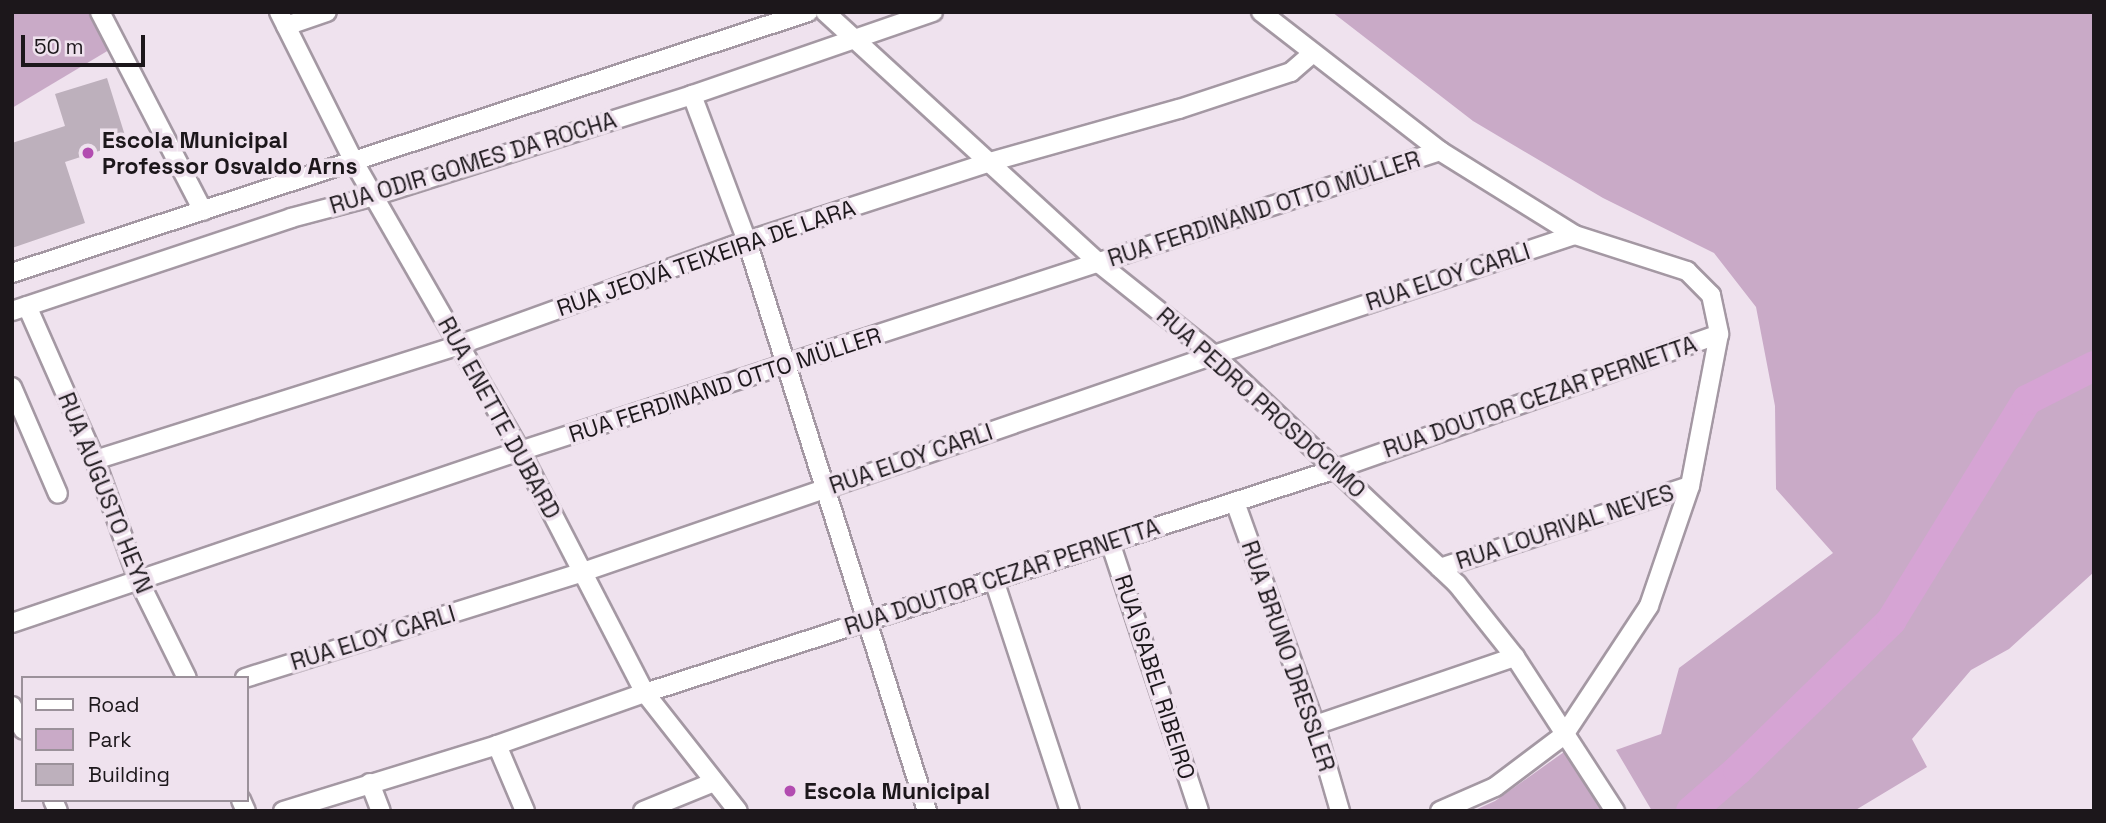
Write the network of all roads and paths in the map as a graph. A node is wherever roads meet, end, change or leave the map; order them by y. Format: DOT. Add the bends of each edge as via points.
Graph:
graph roads {
  1 [pos="100,12"];
  2 [pos="327,12"];
  3 [pos="808,12"];
  4 [pos="825,12"];
  5 [pos="933,12"];
  6 [pos="1261,12"];
  7 [pos="283,19"];
  8 [pos="854,38"];
  9 [pos="1313,53"];
  10 [pos="692,95"];
  11 [pos="1440,151"];
  12 [pos="354,162"];
  13 [pos="990,162"];
  14 [pos="374,196"];
  15 [pos="203,211"];
  16 [pos="1575,235"];
  17 [pos="747,241"];
  18 [pos="1100,264"];
  19 [pos="12,273"];
  20 [pos="20,309"];
  21 [pos="1718,334"];
  22 [pos="459,345"];
  23 [pos="1214,355"];
  24 [pos="787,365"];
  25 [pos="12,387"];
  26 [pos="520,451"];
  27 [pos="95,460"];
  28 [pos="1336,469"];
  29 [pos="1690,486"];
  30 [pos="826,489"];
  31 [pos="58,494"];
  32 [pos="1235,502"];
  33 [pos="1110,542"];
  34 [pos="1440,568"];
  35 [pos="583,572"];
  36 [pos="138,579"];
  37 [pos="994,580"];
  38 [pos="868,621"];
  39 [pos="12,623"];
  40 [pos="1515,657"];
  41 [pos="186,676"];
  42 [pos="248,677"];
  43 [pos="645,693"];
  44 [pos="12,706"];
  45 [pos="1315,725"];
  46 [pos="21,726"];
  47 [pos="1564,735"];
  48 [pos="497,745"];
  49 [pos="714,782"];
  50 [pos="369,783"];
  51 [pos="283,811"];
  52 [pos="381,811"];
  53 [pos="525,811"];
  54 [pos="643,811"];
  55 [pos="738,811"];
  56 [pos="927,811"];
  57 [pos="1070,811"];
  58 [pos="1199,811"];
  59 [pos="1340,811"];
  60 [pos="1440,811"];
  61 [pos="1615,811"];
  1 -- 15 [label="street"];
  2 -- 7 [label="street"];
  3 -- 12 [label="street, RUA ODIR GOMES DA ROCHA"];
  4 -- 8 [label="street, RUA PEDRO PROSDÓCIMO"];
  5 -- 8 [label="street, RUA ODIR GOMES DA ROCHA"];
  6 -- 9 [label="street"];
  7 -- 12 [label="street, RUA ENETTE DUBARD"];
  8 -- 10 [label="street, RUA ODIR GOMES DA ROCHA"];
  8 -- 13 [label="street, RUA PEDRO PROSDÓCIMO"];
  9 -- 11 [label="street"];
  9 -- 13 [label="street, RUA JEOVÁ TEIXEIRA DE LARA" via="1290,72"];
  10 -- 14 [label="street, RUA ODIR GOMES DA ROCHA"];
  10 -- 17 [label="street"];
  11 -- 16 [label="street"];
  11 -- 18 [label="street, RUA FERDINAND OTTO MÜLLER"];
  12 -- 14 [label="street, RUA ENETTE DUBARD"];
  12 -- 15 [label="street, RUA ODIR GOMES DA ROCHA"];
  13 -- 17 [label="street, RUA JEOVÁ TEIXEIRA DE LARA"];
  13 -- 18 [label="street, RUA PEDRO PROSDÓCIMO"];
  14 -- 20 [label="street, RUA ODIR GOMES DA ROCHA" via="291,218"];
  14 -- 22 [label="street, RUA ENETTE DUBARD"];
  15 -- 19 [label="street, RUA ODIR GOMES DA ROCHA"];
  16 -- 21 [label="street" via="1687,271 1711,295"];
  16 -- 23 [label="street, RUA ELOY CARLI"];
  17 -- 22 [label="street, RUA JEOVÁ TEIXEIRA DE LARA"];
  17 -- 24 [label="street"];
  18 -- 23 [label="street, RUA PEDRO PROSDÓCIMO"];
  18 -- 24 [label="street, RUA FERDINAND OTTO MÜLLER"];
  20 -- 27 [label="street, RUA AUGUSTO HEYN"];
  21 -- 28 [label="street, RUA DOUTOR CEZAR PERNETTA"];
  21 -- 29 [label="street"];
  22 -- 26 [label="street, RUA ENETTE DUBARD"];
  22 -- 27 [label="street, RUA JEOVÁ TEIXEIRA DE LARA"];
  23 -- 28 [label="street, RUA PEDRO PROSDÓCIMO"];
  23 -- 30 [label="street, RUA ELOY CARLI"];
  24 -- 26 [label="street, RUA FERDINAND OTTO MÜLLER"];
  24 -- 30 [label="street"];
  25 -- 31 [label="street"];
  26 -- 35 [label="street, RUA ENETTE DUBARD"];
  26 -- 36 [label="street, RUA FERDINAND OTTO MÜLLER"];
  27 -- 36 [label="street, RUA AUGUSTO HEYN"];
  28 -- 32 [label="street, RUA DOUTOR CEZAR PERNETTA"];
  28 -- 34 [label="street, RUA PEDRO PROSDÓCIMO"];
  29 -- 34 [label="street, RUA LOURIVAL NEVES"];
  29 -- 47 [label="street" via="1649,606"];
  30 -- 35 [label="street, RUA ELOY CARLI"];
  30 -- 38 [label="street"];
  32 -- 33 [label="street, RUA DOUTOR CEZAR PERNETTA"];
  32 -- 45 [label="street, RUA BRUNO DRESSLER"];
  33 -- 37 [label="street, RUA DOUTOR CEZAR PERNETTA"];
  33 -- 58 [label="street, RUA ISABEL RIBEIRO"];
  34 -- 40 [label="street, RUA PEDRO PROSDÓCIMO"];
  35 -- 42 [label="street, RUA ELOY CARLI"];
  35 -- 43 [label="street, RUA ENETTE DUBARD"];
  36 -- 39 [label="street, RUA FERDINAND OTTO MÜLLER"];
  36 -- 41 [label="street, RUA AUGUSTO HEYN"];
  37 -- 38 [label="street, RUA DOUTOR CEZAR PERNETTA"];
  37 -- 57 [label="street"];
  38 -- 43 [label="street, RUA DOUTOR CEZAR PERNETTA"];
  38 -- 56 [label="street"];
  40 -- 45 [label="street"];
  40 -- 47 [label="street, RUA PEDRO PROSDÓCIMO"];
  43 -- 48 [label="street, RUA DOUTOR CEZAR PERNETTA"];
  43 -- 49 [label="street, RUA ENETTE DUBARD"];
  44 -- 46 [label="street"];
  45 -- 59 [label="street, RUA BRUNO DRESSLER"];
  47 -- 60 [label="street" via="1495,787"];
  47 -- 61 [label="street, RUA PEDRO PROSDÓCIMO"];
  48 -- 50 [label="street, RUA DOUTOR CEZAR PERNETTA"];
  48 -- 53 [label="street"];
  49 -- 54 [label="street"];
  49 -- 55 [label="street, RUA ENETTE DUBARD"];
  50 -- 51 [label="street, RUA DOUTOR CEZAR PERNETTA"];
  50 -- 52 [label="street"];
}
